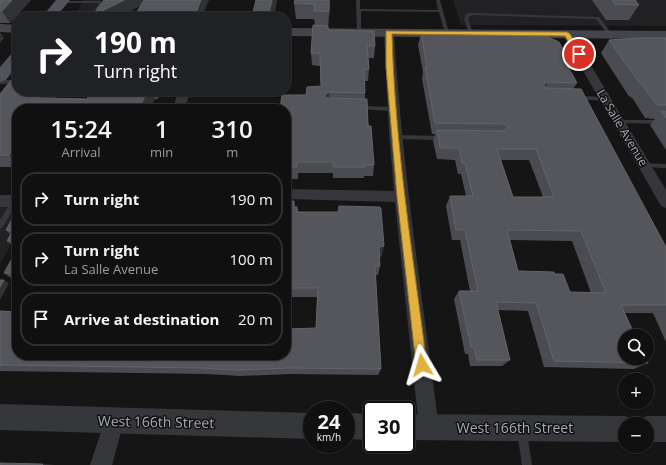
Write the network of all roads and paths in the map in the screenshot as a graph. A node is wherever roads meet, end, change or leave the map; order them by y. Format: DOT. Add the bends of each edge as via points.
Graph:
graph roads {
  1 [pos="358,0"];
  2 [pos="438,0"];
  3 [pos="62,1"];
  4 [pos="359,10"];
  5 [pos="441,11"];
  6 [pos="53,12"];
  7 [pos="97,12"];
  8 [pos="0,28"];
  9 [pos="12,28"];
  10 [pos="291,32"];
  11 [pos="360,32"];
  12 [pos="389,32"];
  13 [pos="447,33"];
  14 [pos="471,33"];
  15 [pos="567,34"];
  16 [pos="610,34"];
  17 [pos="666,35"];
  18 [pos="12,62"];
  19 [pos="0,77"];
  20 [pos="0,82"];
  21 [pos="12,82"];
  22 [pos="574,98"];
  23 [pos="605,99"];
  24 [pos="351,108"];
  25 [pos="394,109"];
  26 [pos="619,122"];
  27 [pos="666,122"];
  28 [pos="396,138"];
  29 [pos="452,138"];
  30 [pos="644,166"];
  31 [pos="666,166"];
  32 [pos="663,191"];
  33 [pos="291,194"];
  34 [pos="401,197"];
  35 [pos="0,201"];
  36 [pos="12,201"];
  37 [pos="666,202"];
  38 [pos="12,207"];
  39 [pos="0,226"];
  40 [pos="0,417"];
  41 [pos="114,421"];
  42 [pos="303,426"];
  43 [pos="418,428"];
  44 [pos="521,428"];
  45 [pos="618,429"];
  46 [pos="654,429"];
  47 [pos="666,429"];
  48 [pos="100,465"];
  49 [pos="528,465"];
  1 -- 4 [label="lane"];
  2 -- 5 [label="lane"];
  3 -- 6 [label="main road"];
  3 -- 7 [label="lane" via="100,2"];
  4 -- 5 [label="lane"];
  4 -- 11 [label="lane"];
  5 -- 13 [label="lane"];
  8 -- 9 [label="main road"];
  10 -- 11 [label="main road"];
  11 -- 12 [label="main road"];
  12 -- 13 [label="main road"];
  12 -- 25 [label="street"];
  13 -- 14 [label="main road"];
  14 -- 15 [label="main road"];
  14 -- 16 [label="lane" via="466,19 468,15 473,14 597,18"];
  15 -- 16 [label="main road"];
  15 -- 23 [label="street, La Salle Avenue"];
  16 -- 17 [label="main road"];
  18 -- 19 [label="main road"];
  20 -- 21 [label="lane"];
  22 -- 23 [label="lane"];
  23 -- 26 [label="street, La Salle Avenue"];
  24 -- 25 [label="lane"];
  25 -- 28 [label="street"];
  26 -- 27 [label="lane"];
  26 -- 30 [label="street, La Salle Avenue"];
  28 -- 29 [label="lane"];
  28 -- 34 [label="street"];
  30 -- 31 [label="lane"];
  30 -- 32 [label="street, La Salle Avenue"];
  32 -- 37 [label="street, La Salle Avenue"];
  33 -- 34 [label="street"];
  34 -- 43 [label="street"];
  35 -- 36 [label="street"];
  38 -- 39 [label="lane"];
  40 -- 41 [label="street, West 166th Street"];
  41 -- 42 [label="street, West 166th Street"];
  41 -- 48 [label="street"];
  43 -- 44 [label="street, West 166th Street"];
  44 -- 45 [label="street, West 166th Street"];
  44 -- 49 [label="lane"];
  46 -- 47 [label="street"];
}
